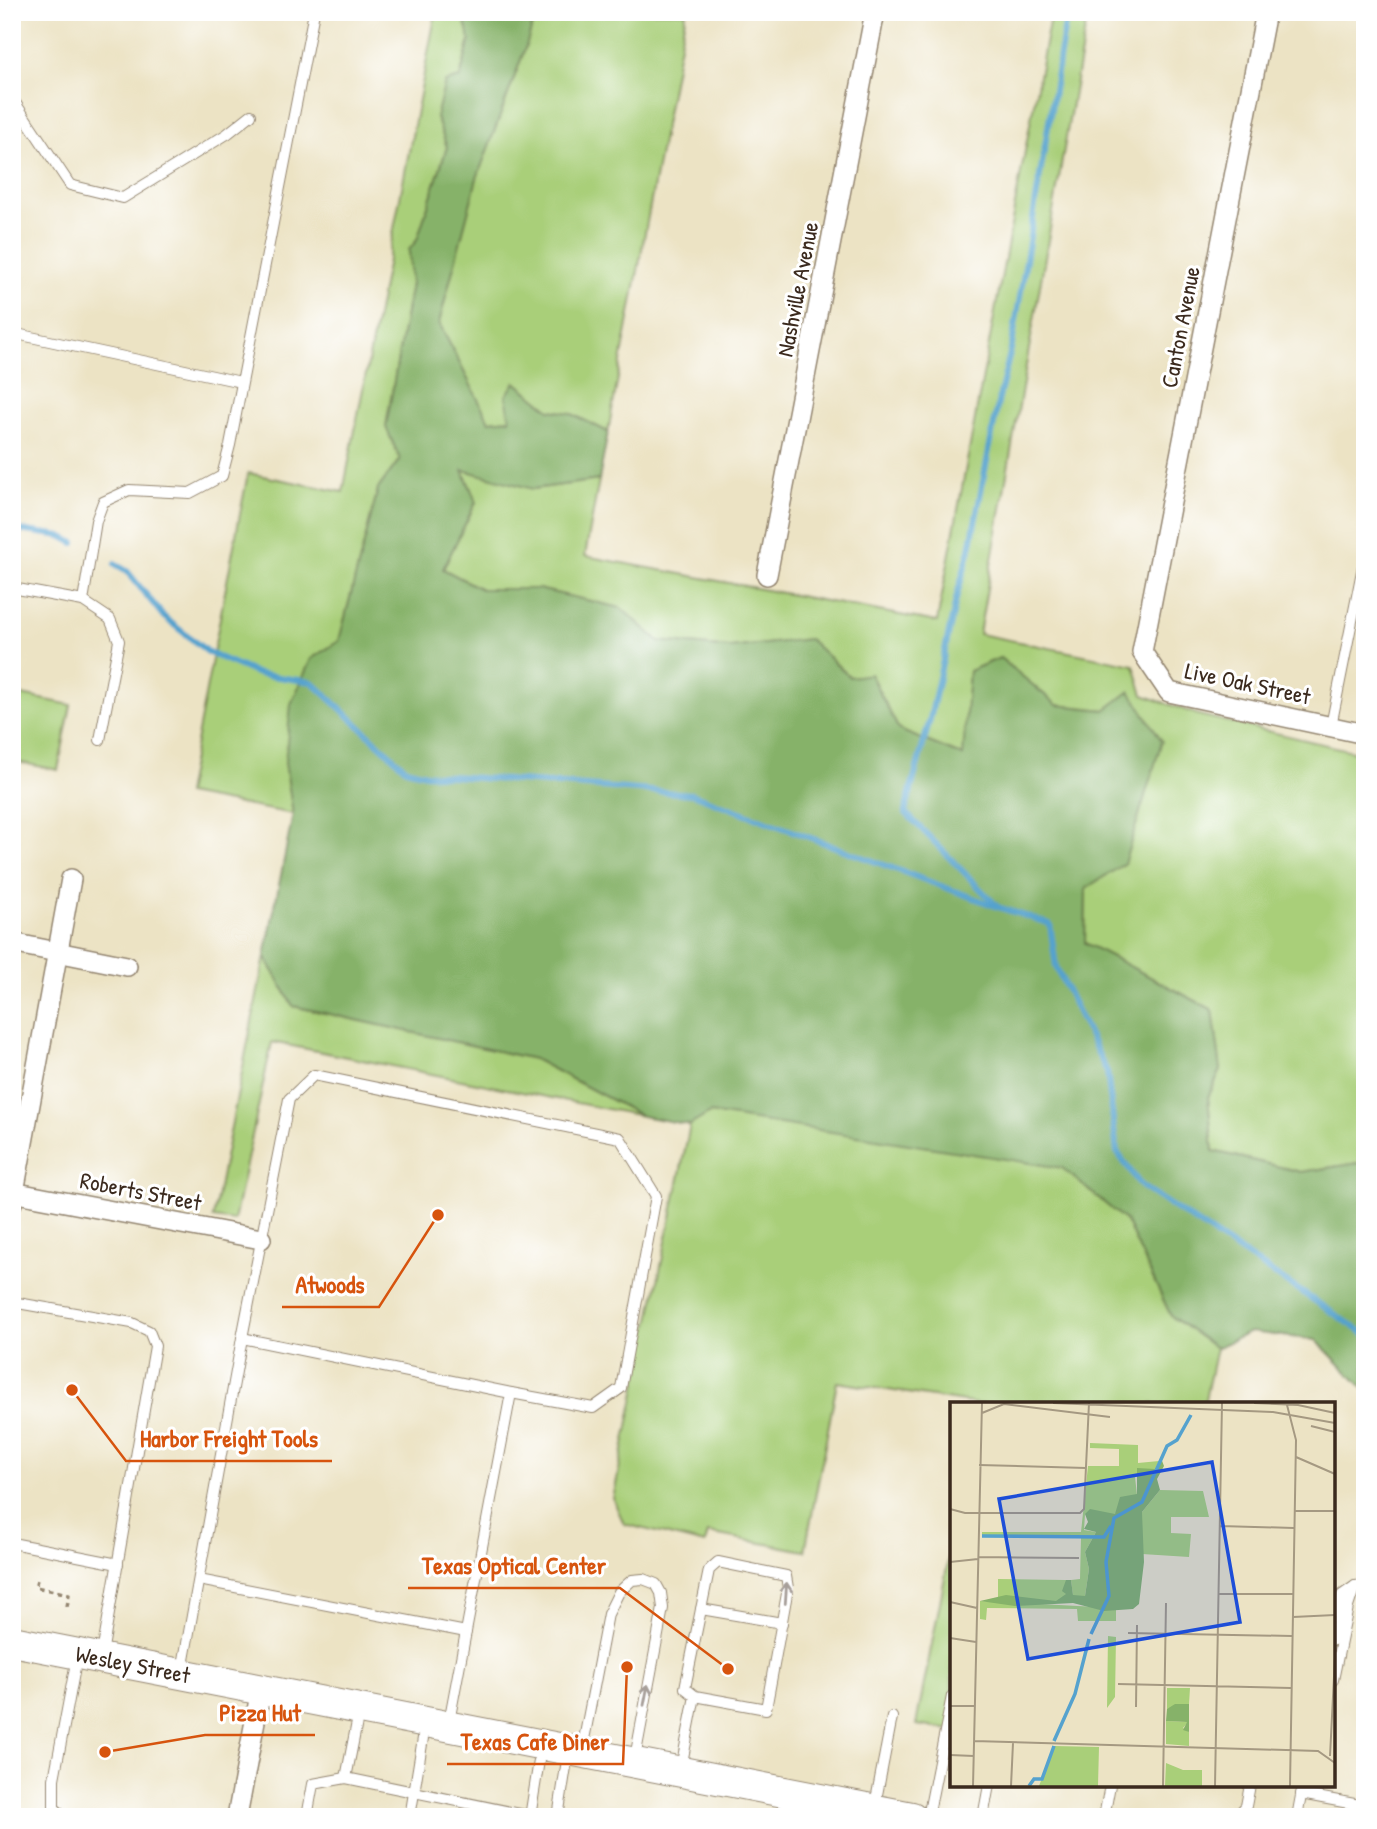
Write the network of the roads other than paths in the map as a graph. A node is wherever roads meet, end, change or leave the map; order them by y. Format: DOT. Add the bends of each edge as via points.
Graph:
graph roads {
  1 [pos="314,12"];
  2 [pos="875,12"];
  3 [pos="1266,12"];
  4 [pos="12,98"];
  5 [pos="251,115"];
  6 [pos="12,333"];
  7 [pos="241,382"];
  8 [pos="1365,556"];
  9 [pos="767,575"];
  10 [pos="12,588"];
  11 [pos="83,601"];
  12 [pos="1142,652"];
  13 [pos="1331,726"];
  14 [pos="1365,733"];
  15 [pos="100,740"];
  16 [pos="71,879"];
  17 [pos="12,943"];
  18 [pos="58,952"];
  19 [pos="127,966"];
  20 [pos="13,1196"];
  21 [pos="261,1239"];
  22 [pos="12,1302"];
  23 [pos="242,1338"];
  24 [pos="511,1393"];
  25 [pos="12,1543"];
  26 [pos="118,1564"];
  27 [pos="199,1580"];
  28 [pos="1360,1585"];
  29 [pos="701,1609"];
  30 [pos="782,1623"];
  31 [pos="1335,1630"];
  32 [pos="466,1632"];
  33 [pos="12,1640"];
  34 [pos="89,1656"];
  35 [pos="1335,1670"];
  36 [pos="182,1674"];
  37 [pos="261,1689"];
  38 [pos="695,1696"];
  39 [pos="12,1697"];
  40 [pos="950,1706"];
  41 [pos="12,1709"];
  42 [pos="359,1709"];
  43 [pos="892,1717"];
  44 [pos="437,1724"];
  45 [pos="564,1749"];
  46 [pos="634,1762"];
  47 [pos="681,1772"];
  48 [pos="346,1778"];
  49 [pos="989,1787"];
  50 [pos="1110,1787"];
  51 [pos="1250,1787"];
  52 [pos="1302,1790"];
  53 [pos="414,1791"];
  54 [pos="1365,1806"];
  55 [pos="825,1808"];
  56 [pos="877,1812"];
  57 [pos="532,1816"];
  58 [pos="65,1817"];
  59 [pos="237,1817"];
  60 [pos="306,1817"];
  61 [pos="410,1817"];
  62 [pos="558,1817"];
  63 [pos="912,1817"];
  64 [pos="928,1817"];
  65 [pos="982,1817"];
  66 [pos="1104,1817"];
  67 [pos="1236,1817"];
  68 [pos="1297,1817"];
  1 -- 7 [label="lane"];
  2 -- 9 [label="street, Nashville Avenue"];
  3 -- 12 [label="street, Canton Avenue"];
  4 -- 5 [label="lane" via="70,185 123,198"];
  6 -- 7 [label="lane"];
  7 -- 11 [label="lane" via="222,476 190,492 129,490 103,502"];
  8 -- 13 [label="lane"];
  10 -- 11 [label="lane"];
  11 -- 15 [label="lane" via="110,619 119,641"];
  12 -- 13 [label="street, Live Oak Street" via="1169,692"];
  13 -- 14 [label="street, Live Oak Street"];
  16 -- 18 [label="street"];
  17 -- 18 [label="street"];
  18 -- 19 [label="street"];
  18 -- 20 [label="street"];
  20 -- 21 [label="street, Roberts Street"];
  21 -- 23 [label="lane"];
  21 -- 24 [label="lane" via="289,1098 314,1075 620,1138 656,1196 621,1388 593,1408"];
  22 -- 26 [label="lane" via="149,1331 155,1346"];
  23 -- 24 [label="lane"];
  23 -- 27 [label="lane"];
  24 -- 32 [label="lane"];
  25 -- 26 [label="lane"];
  26 -- 34 [label="lane"];
  27 -- 32 [label="lane"];
  27 -- 36 [label="lane"];
  28 -- 31 [label="lane" via="1342,1595"];
  28 -- 35 [label="lane" via="1348,1607"];
  29 -- 30 [label="lane"];
  30 -- 29 [label="lane, one-way" via="786,1576 718,1562 709,1570"];
  29 -- 38 [label="lane" via="685,1688"];
  30 -- 38 [label="lane" via="766,1709"];
  32 -- 44 [label="lane"];
  33 -- 34 [label="main road, Wesley Street"];
  34 -- 36 [label="main road, Wesley Street"];
  34 -- 58 [label="lane" via="54,1779 54,1808"];
  36 -- 37 [label="main road, Wesley Street"];
  37 -- 42 [label="main road, Wesley Street"];
  37 -- 59 [label="street"];
  38 -- 47 [label="lane"];
  39 -- 41 [label="lane"];
  40 -- 64 [label="lane"];
  42 -- 44 [label="main road, Wesley Street"];
  42 -- 48 [label="lane"];
  43 -- 56 [label="lane"];
  44 -- 45 [label="main road, Wesley Street"];
  44 -- 53 [label="lane"];
  45 -- 46 [label="main road, Wesley Street"];
  46 -- 45 [label="lane, one-way" via="663,1608 656,1584 643,1580 632,1580 619,1592 608,1614"];
  45 -- 57 [label="lane"];
  45 -- 62 [label="lane"];
  46 -- 47 [label="main road, Wesley Street"];
  47 -- 55 [label="main road, Wesley Street"];
  48 -- 53 [label="lane"];
  48 -- 60 [label="lane" via="313,1784"];
  49 -- 65 [label="lane"];
  50 -- 66 [label="lane"];
  51 -- 67 [label="lane" via="1246,1806"];
  52 -- 54 [label="lane"];
  52 -- 68 [label="lane"];
  53 -- 57 [label="lane"];
  53 -- 61 [label="lane"];
  55 -- 56 [label="main road, Wesley Street"];
  56 -- 63 [label="main road, Wesley Street"];
}
